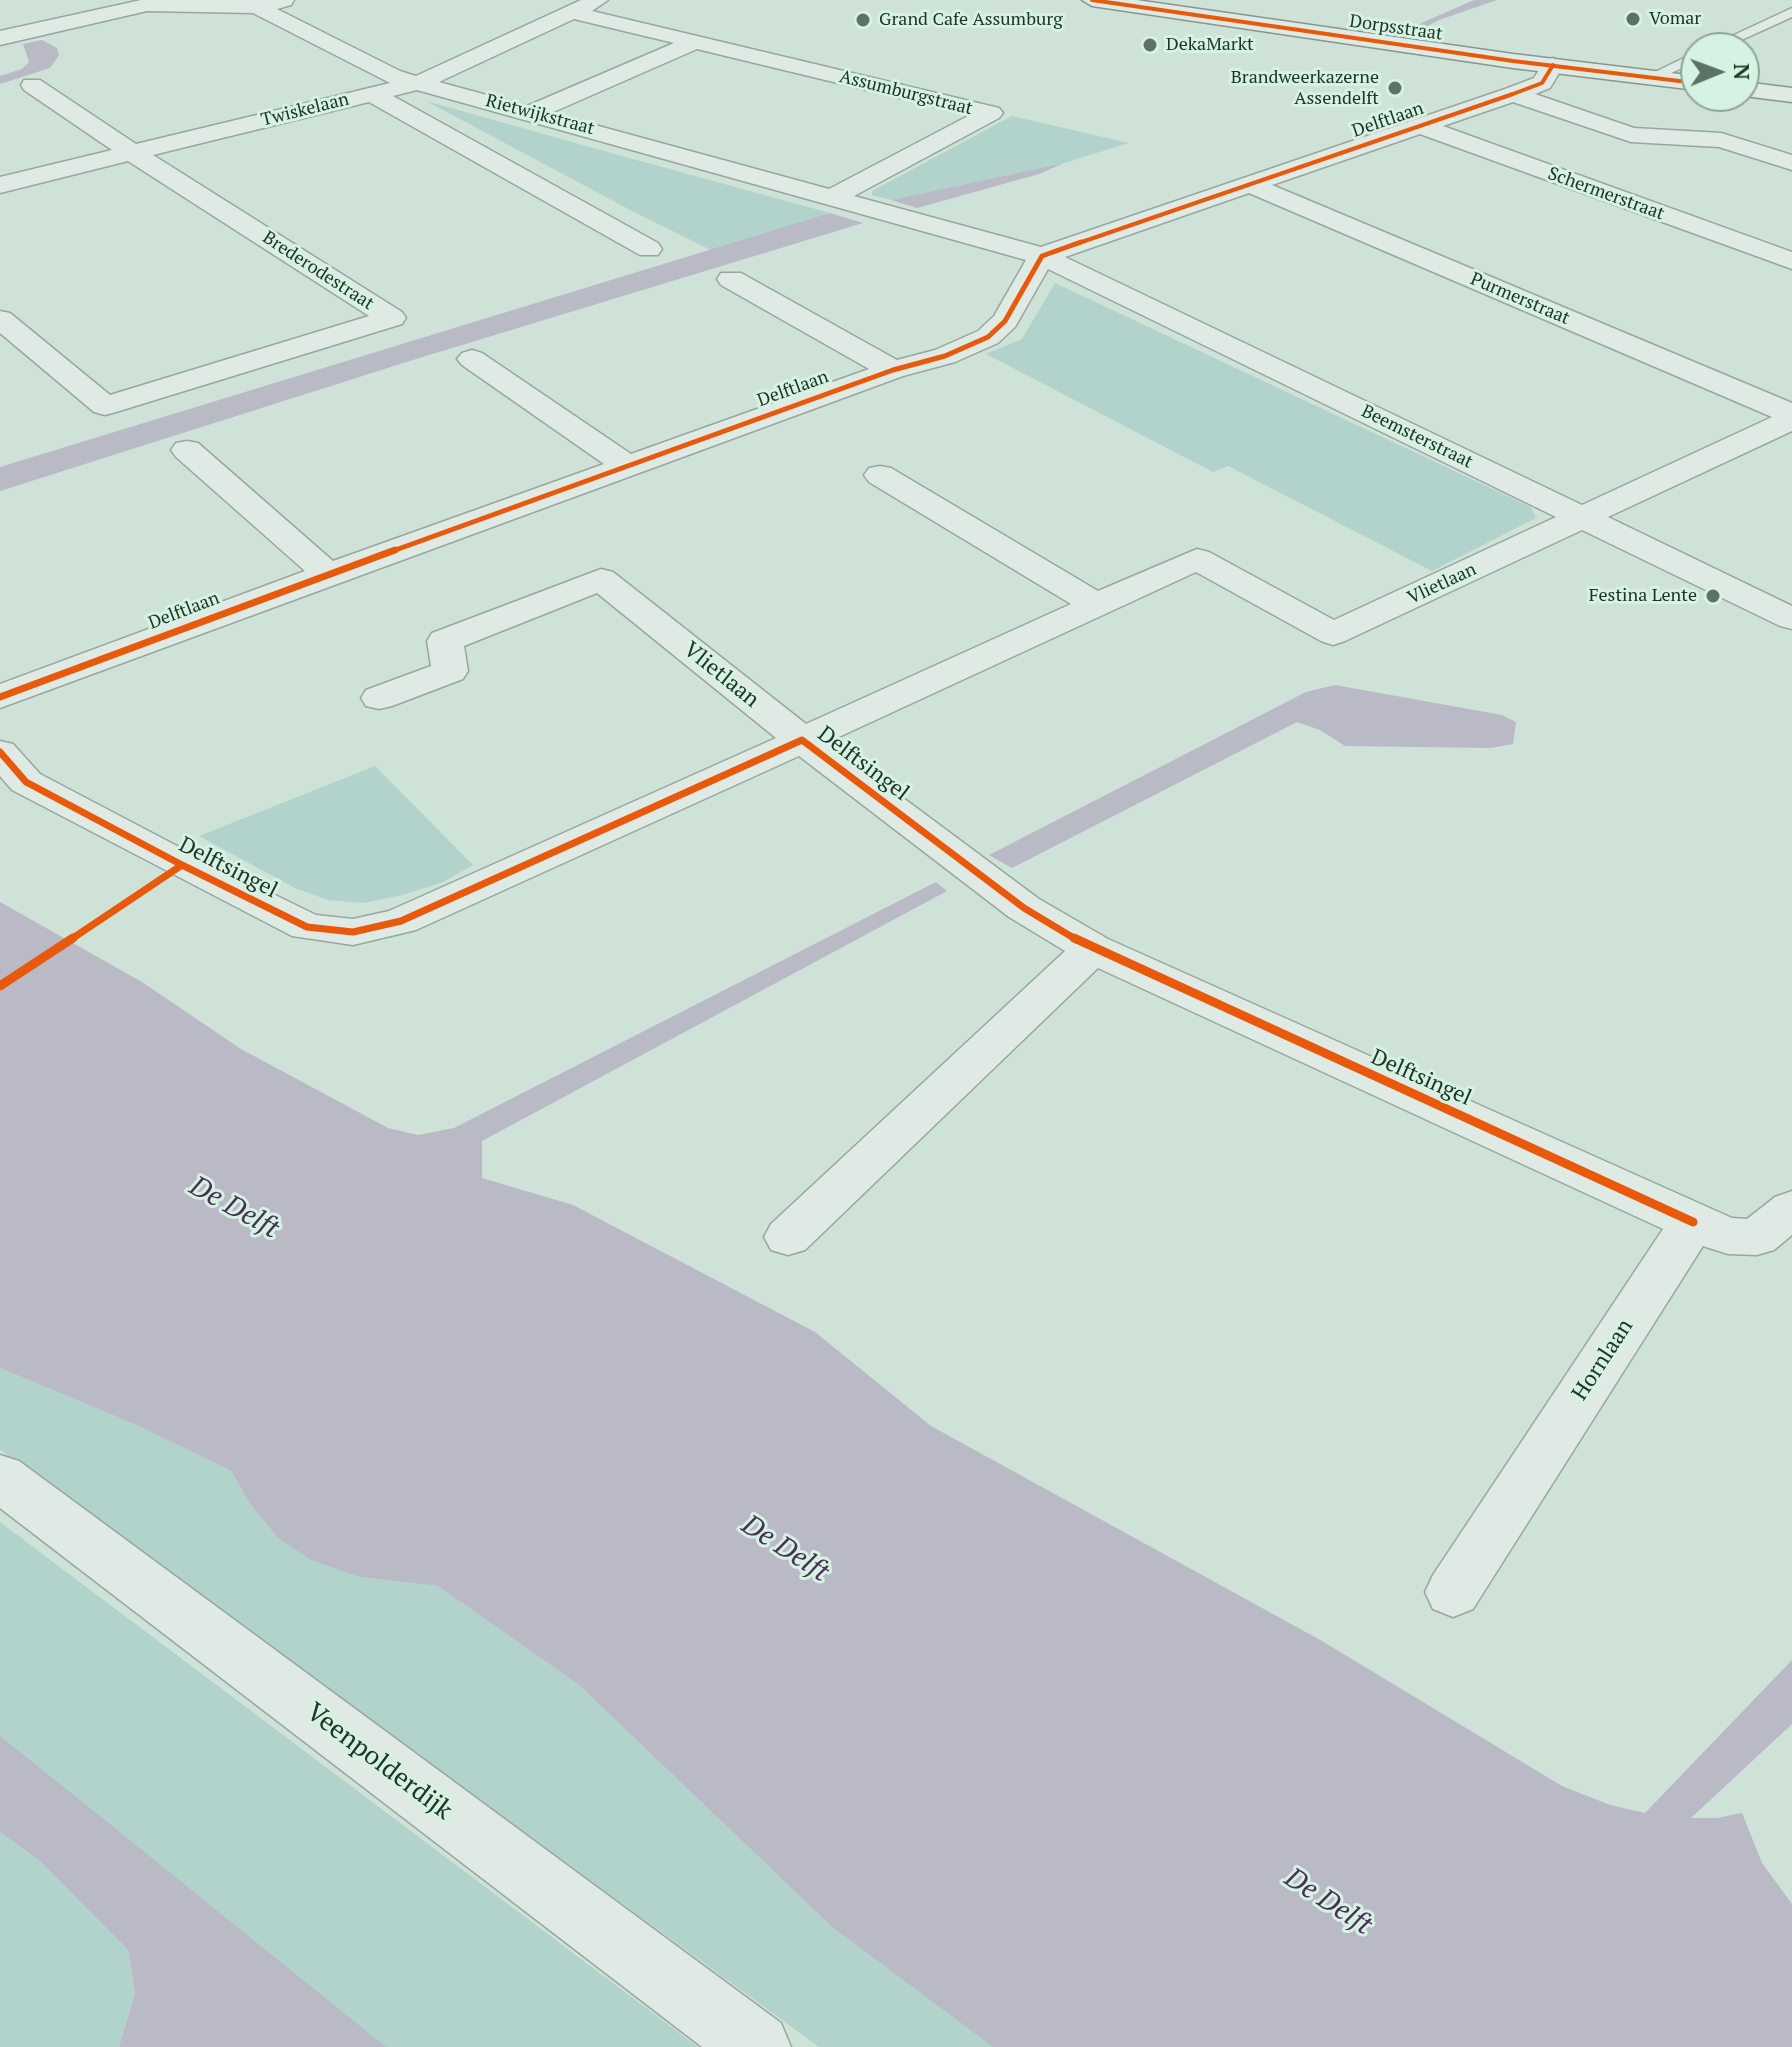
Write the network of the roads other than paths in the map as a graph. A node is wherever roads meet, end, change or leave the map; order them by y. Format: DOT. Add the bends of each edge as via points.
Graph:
graph roads {
  1 [pos="287,0"];
  2 [pos="598,0"];
  3 [pos="1092,0"];
  4 [pos="257,7"];
  5 [pos="571,12"];
  6 [pos="1792,12"];
  7 [pos="1748,32"];
  8 [pos="0,38"];
  9 [pos="695,42"];
  10 [pos="1680,64"];
  11 [pos="1553,65"];
  12 [pos="1650,78"];
  13 [pos="1680,81"];
  14 [pos="421,82"];
  15 [pos="32,85"];
  16 [pos="1760,91"];
  17 [pos="373,94"];
  18 [pos="1513,94"];
  19 [pos="1792,95"];
  20 [pos="531,113"];
  21 [pos="1420,126"];
  22 [pos="131,152"];
  23 [pos="1792,163"];
  24 [pos="1248,184"];
  25 [pos="0,185"];
  26 [pos="833,197"];
  27 [pos="649,249"];
  28 [pos="1042,256"];
  29 [pos="1792,261"];
  30 [pos="731,279"];
  31 [pos="0,319"];
  32 [pos="472,359"];
  33 [pos="893,370"];
  34 [pos="1792,417"];
  35 [pos="187,450"];
  36 [pos="630,467"];
  37 [pos="880,475"];
  38 [pos="1585,518"];
  39 [pos="328,574"];
  40 [pos="1095,604"];
  41 [pos="1792,619"];
  42 [pos="0,697"];
  43 [pos="379,698"];
  44 [pos="802,740"];
  45 [pos="0,752"];
  46 [pos="1093,949"];
  47 [pos="1792,1209"];
  48 [pos="1693,1222"];
  49 [pos="788,1237"];
  50 [pos="0,1477"];
  51 [pos="1453,1592"];
  52 [pos="757,2047"];
  1 -- 4 [label="street"];
  2 -- 5 [label="street, Twiskelaan"];
  3 -- 11 [label="street, Dorpsstraat"];
  4 -- 8 [label="street" via="147,5"];
  4 -- 14 [label="street, Rietwijkstraat" via="392,76"];
  5 -- 9 [label="street, Assumburgstraat"];
  5 -- 14 [label="street, Twiskelaan"];
  6 -- 7 [label="lane"];
  9 -- 20 [label="street"];
  9 -- 26 [label="street, Assumburgstraat" via="991,113"];
  10 -- 12 [label="lane"];
  11 -- 12 [label="street, Dorpsstraat"];
  11 -- 18 [label="street, Delftlaan" via="1542,83"];
  12 -- 13 [label="street, Dorpsstraat"];
  14 -- 17 [label="street, Twiskelaan"];
  14 -- 20 [label="street, Rietwijkstraat"];
  15 -- 22 [label="street, Brederodestraat"];
  16 -- 19 [label="street"];
  17 -- 22 [label="street, Twiskelaan"];
  17 -- 27 [label="street"];
  18 -- 21 [label="street, Delftlaan"];
  18 -- 23 [label="street" via="1631,135 1721,140"];
  20 -- 26 [label="street, Rietwijkstraat"];
  21 -- 24 [label="street, Delftlaan"];
  21 -- 29 [label="street, Schermerstraat"];
  22 -- 25 [label="street, Twiskelaan"];
  22 -- 31 [label="street, Brederodestraat" via="392,318 105,406"];
  24 -- 28 [label="street, Delftlaan"];
  24 -- 34 [label="street, Purmerstraat"];
  26 -- 28 [label="street"];
  28 -- 33 [label="street, Delftlaan" via="1005,321 988,337"];
  28 -- 38 [label="street, Beemsterstraat"];
  30 -- 33 [label="street, Delftlaan"];
  32 -- 36 [label="street"];
  33 -- 36 [label="street, Delftlaan"];
  34 -- 38 [label="street, Vlietlaan"];
  35 -- 39 [label="street"];
  36 -- 39 [label="street, Delftlaan"];
  37 -- 40 [label="street"];
  38 -- 40 [label="street, Vlietlaan" via="1333,634 1197,559"];
  38 -- 41 [label="street, Beemsterstraat"];
  39 -- 42 [label="street, Delftlaan"];
  40 -- 44 [label="street, Vlietlaan"];
  43 -- 44 [label="street, Vlietlaan" via="450,671 445,641 601,579"];
  44 -- 45 [label="street, Delftsingel" via="401,921 353,932 307,927 182,865 26,782"];
  44 -- 46 [label="street, Delftsingel" via="1024,908"];
  46 -- 48 [label="street, Delftsingel"];
  46 -- 49 [label="street"];
  47 -- 48 [label="street" via="1757,1237 1728,1236"];
  48 -- 51 [label="street, Hornlaan"];
  50 -- 52 [label="street, Veenpolderdijk"];
}
